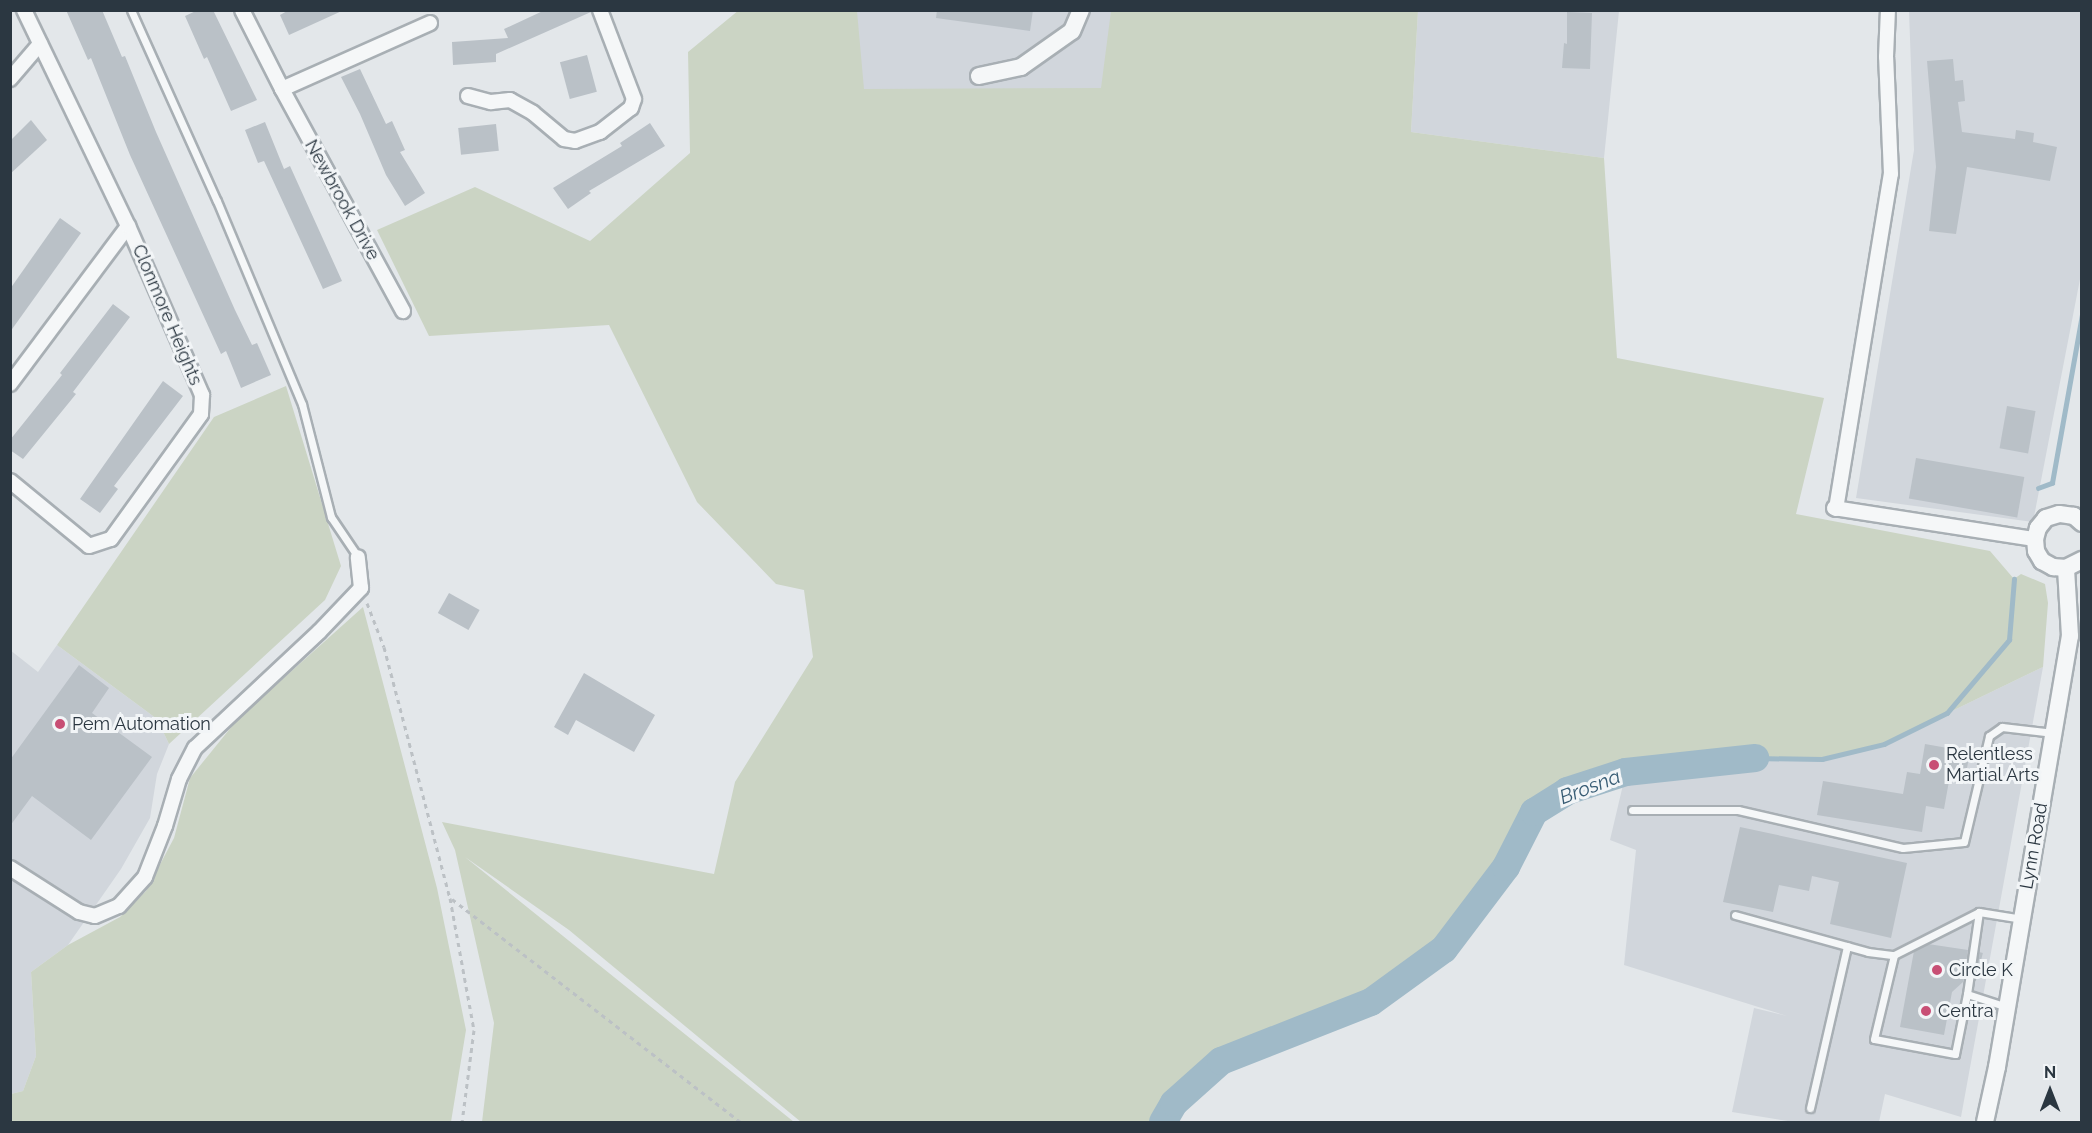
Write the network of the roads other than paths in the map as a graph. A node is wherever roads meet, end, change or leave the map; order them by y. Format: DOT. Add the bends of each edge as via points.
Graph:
graph roads {
  1 [pos="24,10"];
  2 [pos="131,10"];
  3 [pos="242,10"];
  4 [pos="600,10"];
  5 [pos="1081,10"];
  6 [pos="1888,10"];
  7 [pos="430,23"];
  8 [pos="40,44"];
  9 [pos="979,76"];
  10 [pos="10,79"];
  11 [pos="282,89"];
  12 [pos="468,96"];
  13 [pos="128,226"];
  14 [pos="403,311"];
  15 [pos="10,384"];
  16 [pos="10,481"];
  17 [pos="2079,515"];
  18 [pos="2035,539"];
  19 [pos="358,557"];
  20 [pos="2082,560"];
  21 [pos="2066,568"];
  22 [pos="2054,733"];
  23 [pos="1632,810"];
  24 [pos="10,868"];
  25 [pos="1979,912"];
  26 [pos="1735,915"];
  27 [pos="2022,919"];
  28 [pos="1847,946"];
  29 [pos="1894,955"];
  30 [pos="1967,994"];
  31 [pos="2007,1007"];
  32 [pos="1810,1108"];
  33 [pos="1985,1122"];
  1 -- 8 [label="street, Clonmore Heights"];
  2 -- 19 [label="lane" via="302,404 331,517"];
  3 -- 11 [label="street, Newbrook Drive"];
  4 -- 12 [label="street" via="634,99 630,108 600,132 575,141 564,139 510,100 491,102"];
  5 -- 9 [label="street" via="1072,31 1021,67"];
  6 -- 18 [label="street" via="1891,174 1835,509"];
  7 -- 11 [label="street"];
  8 -- 10 [label="street"];
  8 -- 13 [label="street, Clonmore Heights"];
  11 -- 14 [label="street, Newbrook Drive"];
  13 -- 15 [label="street, Clonmore Heights"];
  13 -- 16 [label="street, Clonmore Heights" via="202,395 201,414 111,539 89,546"];
  17 -- 18 [label="street" via="2046,518"];
  18 -- 21 [label="street" via="2042,561"];
  19 -- 24 [label="street" via="361,588 195,748 179,779 145,877 119,906 95,916 79,912"];
  20 -- 21 [label="street"];
  21 -- 22 [label="street, Lynn Road" via="2070,636"];
  22 -- 23 [label="lane" via="2002,727 1989,736 1964,842 1903,848 1738,810"];
  22 -- 27 [label="street, Lynn Road"];
  25 -- 27 [label="lane"];
  25 -- 29 [label="lane"];
  25 -- 30 [label="lane"];
  26 -- 28 [label="lane"];
  27 -- 31 [label="street, Lynn Road"];
  28 -- 29 [label="lane"];
  28 -- 32 [label="lane"];
  29 -- 30 [label="lane" via="1875,1039 1955,1054"];
  30 -- 31 [label="lane"];
  31 -- 33 [label="street, Lynn Road"];
}
